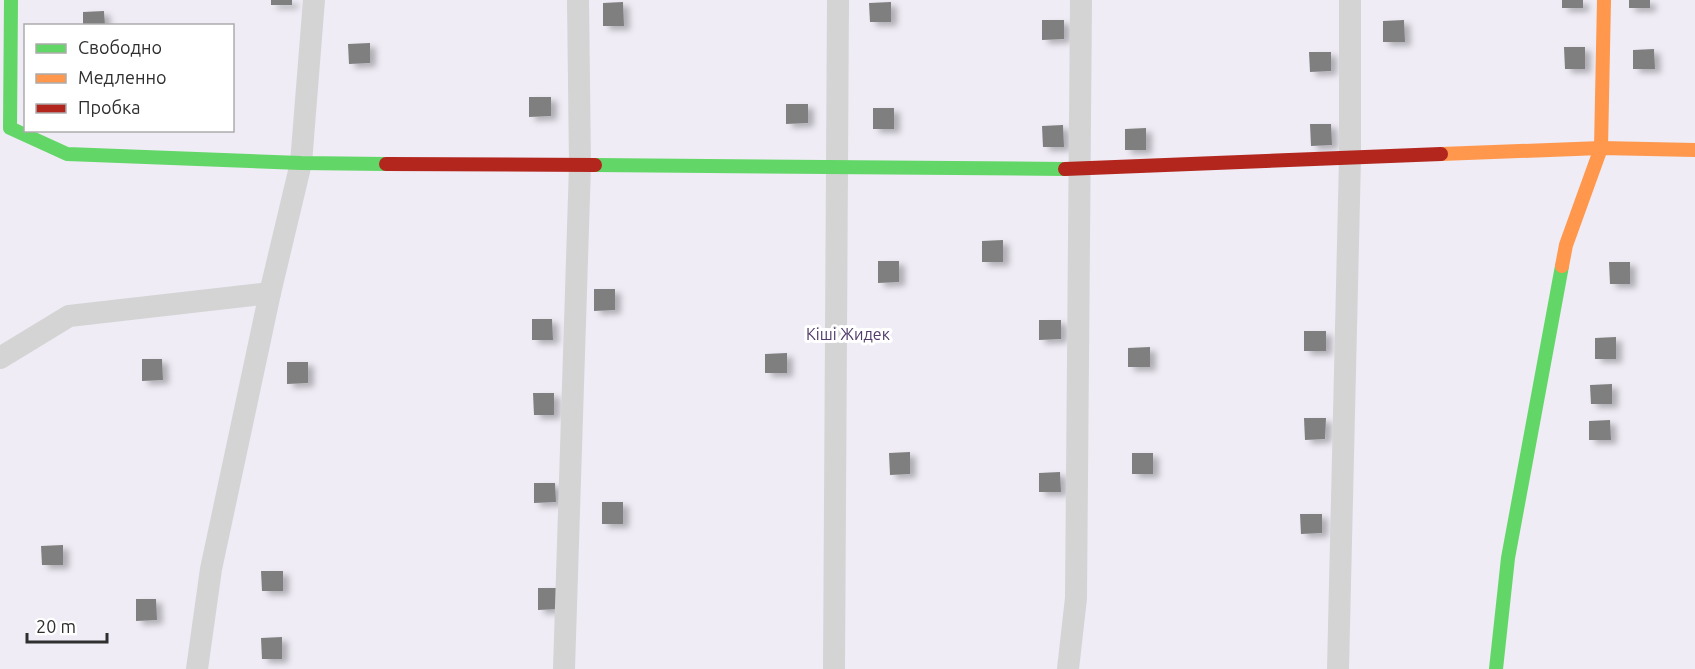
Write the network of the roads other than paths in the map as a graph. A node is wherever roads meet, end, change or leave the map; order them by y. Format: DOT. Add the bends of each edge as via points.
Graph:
graph roads {
  1 [pos="10,0"];
  2 [pos="314,0"];
  3 [pos="578,0"];
  4 [pos="838,0"];
  5 [pos="1081,0"];
  6 [pos="1350,0"];
  7 [pos="1604,0"];
  8 [pos="1601,148"];
  9 [pos="1695,150"];
  10 [pos="1350,158"];
  11 [pos="301,163"];
  12 [pos="580,165"];
  13 [pos="837,167"];
  14 [pos="1079,169"];
  15 [pos="270,293"];
  16 [pos="0,358"];
  17 [pos="197,669"];
  18 [pos="564,669"];
  19 [pos="834,669"];
  20 [pos="1068,669"];
  21 [pos="1338,669"];
  22 [pos="1496,669"];
  1 -- 11 [label="street" via="10,128 67,154"];
  2 -- 11 [label="street"];
  3 -- 12 [label="street"];
  4 -- 13 [label="street"];
  5 -- 14 [label="street"];
  6 -- 10 [label="street"];
  7 -- 8 [label="street"];
  8 -- 9 [label="street"];
  8 -- 10 [label="street"];
  8 -- 22 [label="street" via="1566,245 1508,558"];
  10 -- 14 [label="street"];
  10 -- 21 [label="street"];
  11 -- 12 [label="street"];
  11 -- 15 [label="street"];
  12 -- 13 [label="street"];
  12 -- 18 [label="street"];
  13 -- 14 [label="street"];
  13 -- 19 [label="street"];
  14 -- 20 [label="street" via="1076,598"];
  15 -- 16 [label="street" via="69,316"];
  15 -- 17 [label="street" via="211,569"];
}
